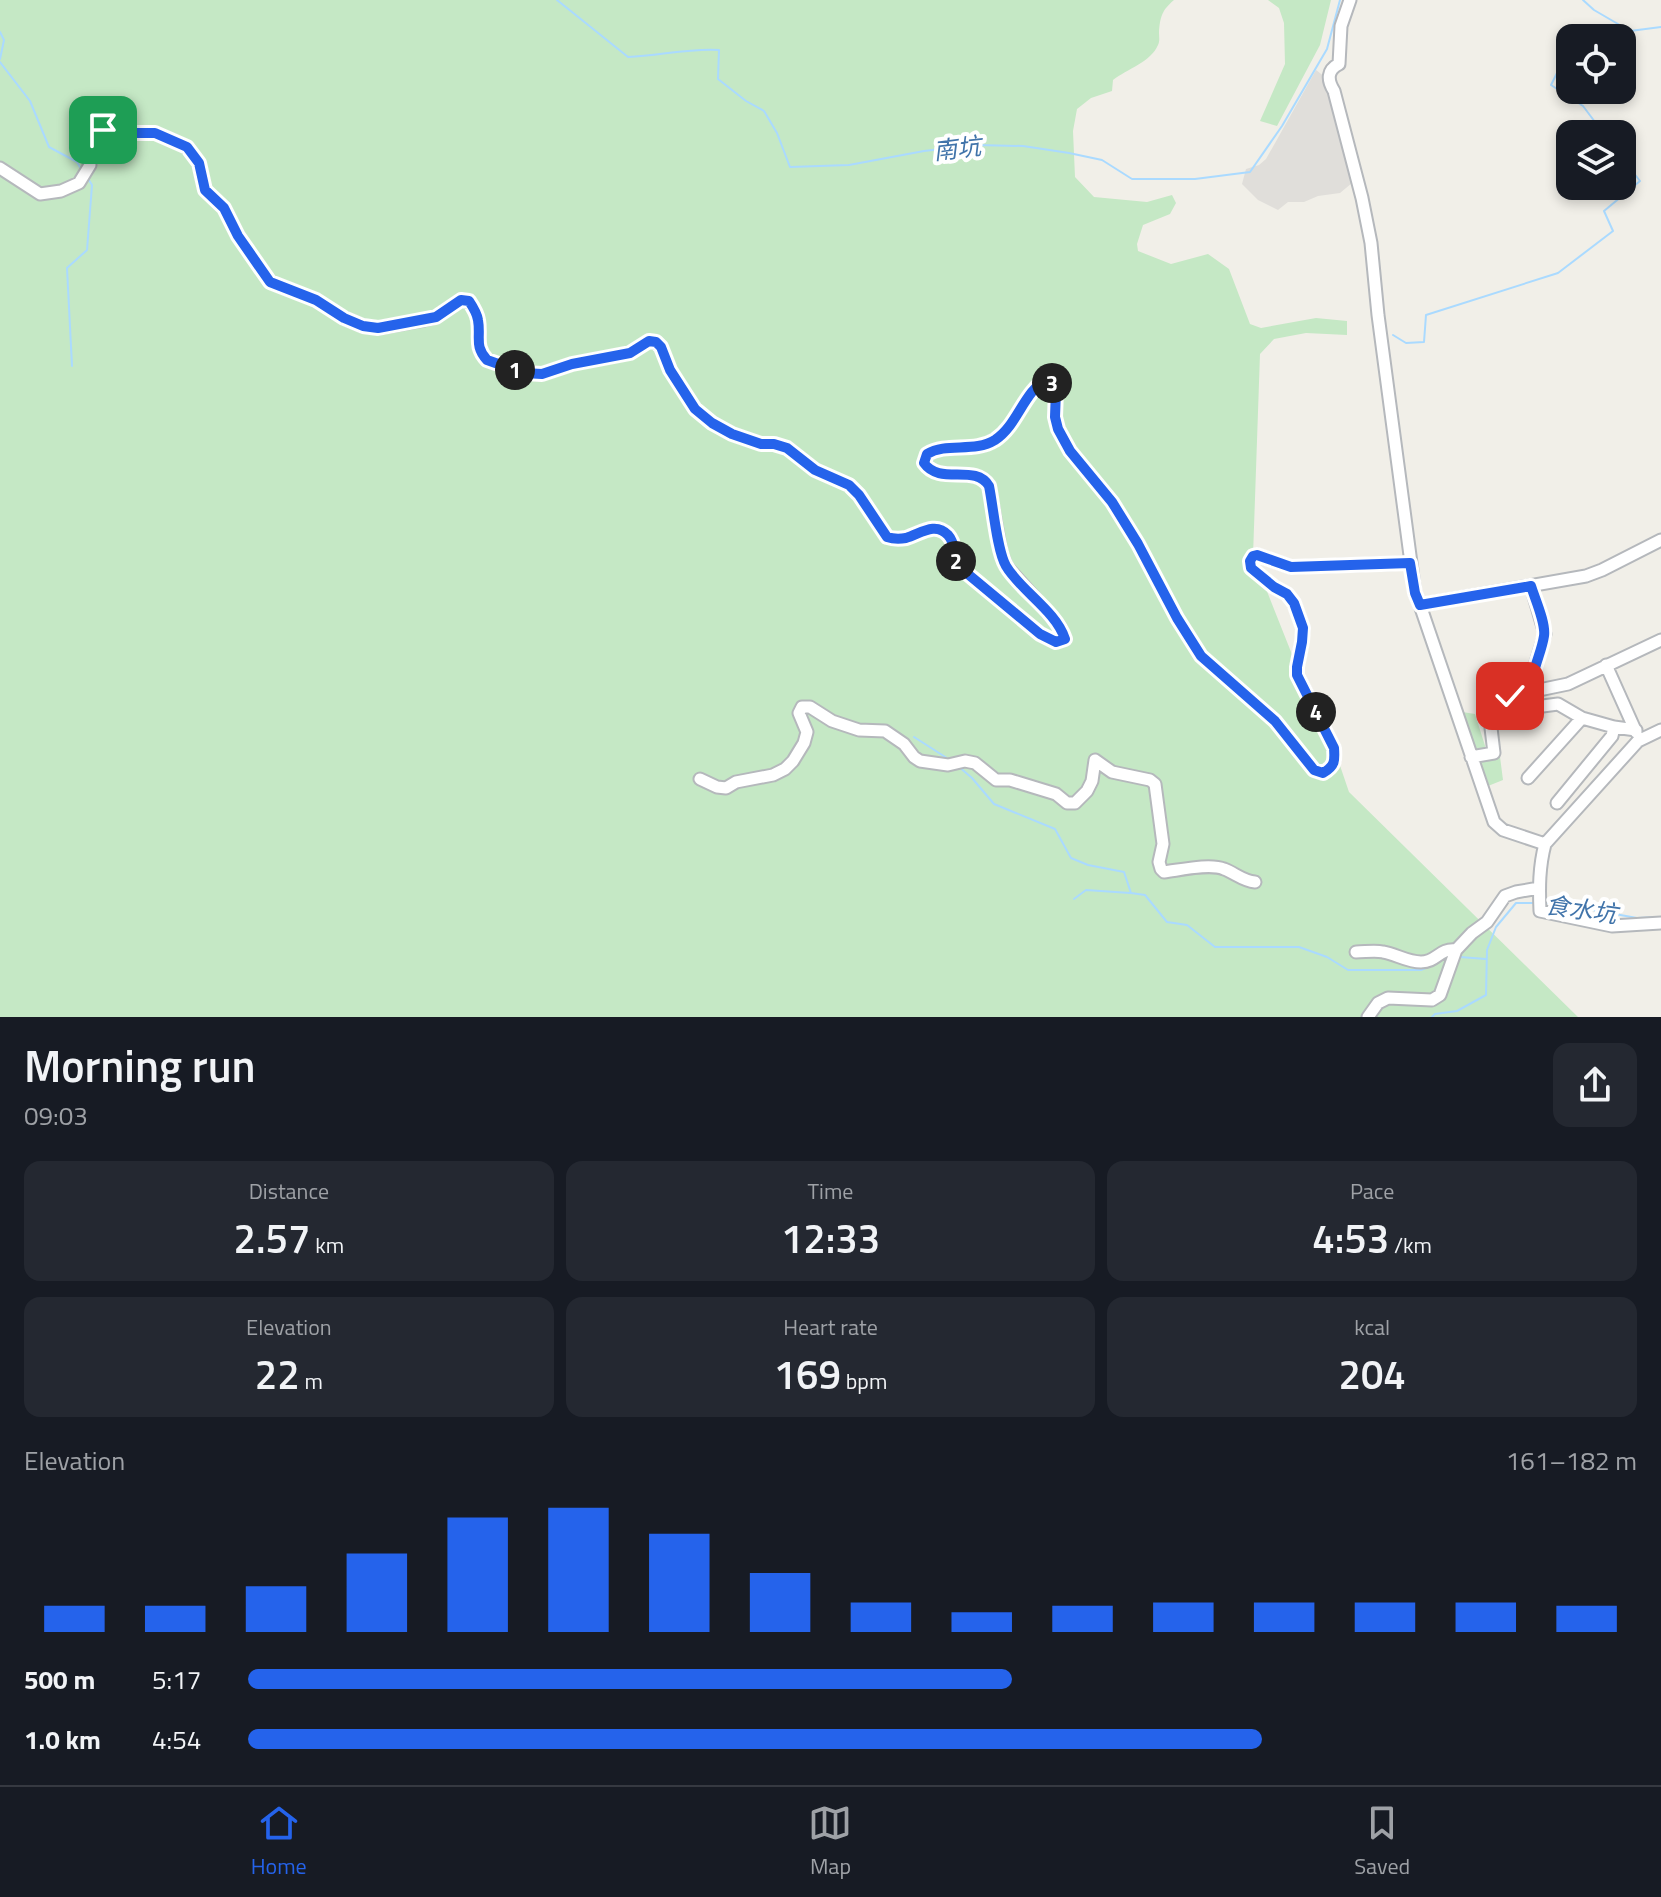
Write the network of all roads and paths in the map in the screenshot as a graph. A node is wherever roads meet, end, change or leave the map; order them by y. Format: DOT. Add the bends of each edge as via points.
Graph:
graph roads {
  1 [pos="1350,0"];
  2 [pos="0,168"];
  3 [pos="1661,540"];
  4 [pos="1410,563"];
  5 [pos="1531,586"];
  6 [pos="1420,605"];
  7 [pos="1661,640"];
  8 [pos="1606,665"];
  9 [pos="1533,692"];
  10 [pos="1582,718"];
  11 [pos="1614,727"];
  12 [pos="1661,730"];
  13 [pos="1637,735"];
  14 [pos="1471,757"];
  15 [pos="1528,778"];
  16 [pos="700,779"];
  17 [pos="1557,803"];
  18 [pos="1545,844"];
  19 [pos="1255,882"];
  20 [pos="1539,888"];
  21 [pos="1661,923"];
  22 [pos="1356,952"];
  23 [pos="1455,953"];
  24 [pos="1368,1017"];
  1 -- 4 [label="street" via="1341,26 1339,64 1328,75 1371,243"];
  2 -- 4 [label="street" via="40,194 61,191 79,183 90,165 87,144 92,129 155,133 187,147 199,163 205,190 224,208 270,282 363,326 424,320 461,300 469,301 476,312 483,357 524,373 542,374 656,342 695,409 712,423 761,444 787,448 815,470 849,485 887,537 944,531 963,570 1056,642 1065,639 1063,633 1006,566 985,480 977,475 942,475 924,463 935,449 974,447 1008,431 1025,401 1048,378 1056,390 1058,429 1070,451 1112,502 1201,656 1275,721 1314,770 1323,773 1332,768 1334,748 1297,675 1303,628 1287,594 1251,568 1250,561 1257,555 1291,567"];
  3 -- 5 [label="street" via="1594,573"];
  4 -- 6 [label="street"];
  5 -- 6 [label="street"];
  5 -- 9 [label="street" via="1545,634"];
  6 -- 14 [label="street"];
  7 -- 8 [label="street"];
  8 -- 9 [label="street" via="1568,684"];
  8 -- 13 [label="street"];
  9 -- 10 [label="street" via="1535,707 1558,704"];
  9 -- 14 [label="street" via="1510,696 1491,728 1494,753"];
  10 -- 11 [label="street"];
  10 -- 15 [label="street"];
  11 -- 13 [label="street"];
  11 -- 17 [label="street"];
  12 -- 13 [label="street"];
  13 -- 18 [label="street"];
  14 -- 18 [label="street" via="1494,822"];
  16 -- 19 [label="street" via="726,788 785,769 807,732 799,713 810,707 859,730 885,731 920,761 975,763 996,780 1056,794 1067,803 1075,803 1087,791 1095,760 1112,772 1150,780 1155,784 1164,872 1215,867"];
  18 -- 20 [label="street"];
  20 -- 21 [label="street" via="1540,911 1612,926"];
  20 -- 23 [label="street" via="1505,896"];
  22 -- 23 [label="street" via="1380,951 1424,962 1444,950"];
  23 -- 24 [label="street" via="1440,995 1432,1000 1388,998"];
}
